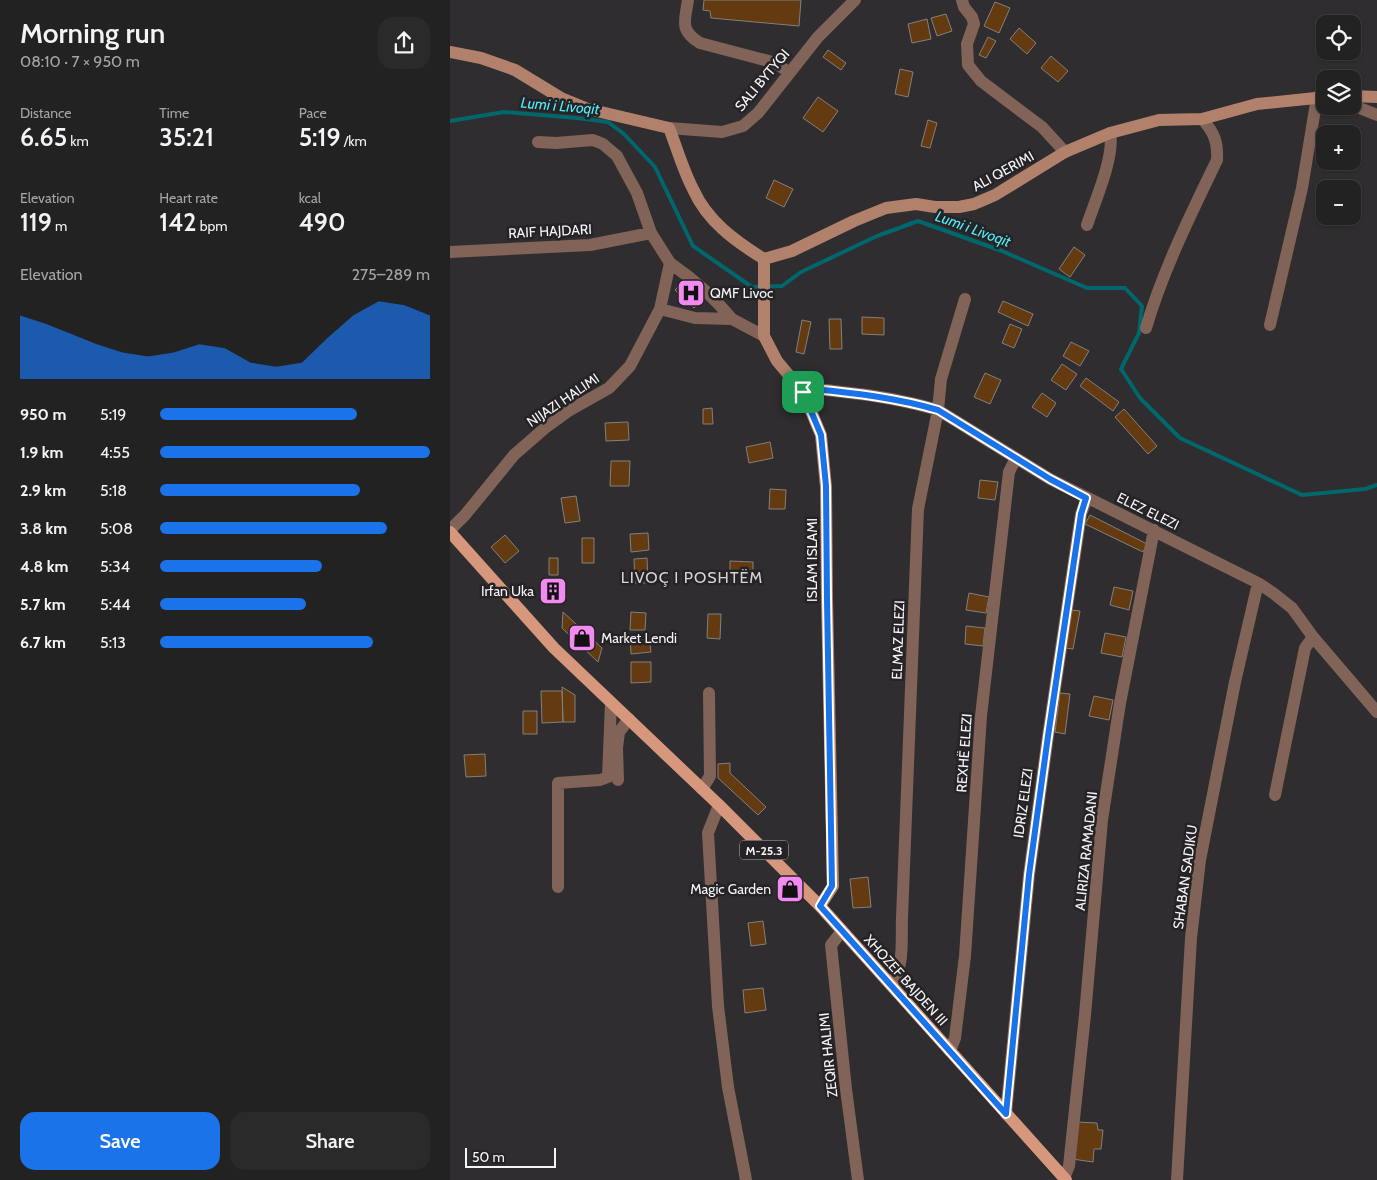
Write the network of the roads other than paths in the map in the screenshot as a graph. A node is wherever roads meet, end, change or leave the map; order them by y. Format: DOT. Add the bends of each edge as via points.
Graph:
graph roads {
  1 [pos="688,0"];
  2 [pos="855,0"];
  3 [pos="962,0"];
  4 [pos="450,52"];
  5 [pos="788,72"];
  6 [pos="1361,96"];
  7 [pos="1377,97"];
  8 [pos="1316,98"];
  9 [pos="1361,109"];
  10 [pos="1317,115"];
  11 [pos="1377,115"];
  12 [pos="1202,119"];
  13 [pos="669,128"];
  14 [pos="1110,133"];
  15 [pos="538,142"];
  16 [pos="1066,152"];
  17 [pos="1087,225"];
  18 [pos="651,233"];
  19 [pos="450,252"];
  20 [pos="670,263"];
  21 [pos="763,264"];
  22 [pos="965,299"];
  23 [pos="660,309"];
  24 [pos="732,319"];
  25 [pos="1270,325"];
  26 [pos="1146,328"];
  27 [pos="764,336"];
  28 [pos="803,392"];
  29 [pos="938,410"];
  30 [pos="1016,458"];
  31 [pos="1086,498"];
  32 [pos="1154,530"];
  33 [pos="450,531"];
  34 [pos="1258,583"];
  35 [pos="1313,637"];
  36 [pos="709,693"];
  37 [pos="610,703"];
  38 [pos="1377,712"];
  39 [pos="629,719"];
  40 [pos="618,780"];
  41 [pos="702,789"];
  42 [pos="1275,795"];
  43 [pos="719,805"];
  44 [pos="558,887"];
  45 [pos="820,906"];
  46 [pos="842,931"];
  47 [pos="891,984"];
  48 [pos="950,1051"];
  49 [pos="1006,1114"];
  50 [pos="1065,1179"];
  51 [pos="746,1180"];
  52 [pos="858,1180"];
  53 [pos="1177,1180"];
  1 -- 5 [label="street" via="685,26 690,36 700,43 776,63"];
  2 -- 5 [label="street, SALI BYTYQI"];
  3 -- 16 [label="street" via="974,24 966,44 968,65 981,81 1042,127"];
  4 -- 13 [label="street" via="515,70 561,98 588,109"];
  5 -- 13 [label="street, SALI BYTYQI" via="758,113 742,126 722,132"];
  6 -- 7 [label="street"];
  8 -- 12 [label="street, ALI QERIMI" via="1256,104"];
  9 -- 11 [label="street"];
  10 -- 25 [label="street, ALI QERIMI"];
  12 -- 14 [label="street, ALI QERIMI" via="1159,120"];
  12 -- 26 [label="street" via="1218,145 1217,160 1167,269"];
  13 -- 21 [label="street" via="693,190 707,213"];
  14 -- 16 [label="street, ALI QERIMI"];
  14 -- 17 [label="street" via="1110,154"];
  15 -- 18 [label="street" via="593,140 603,144 617,156 637,193"];
  16 -- 21 [label="street, ALI QERIMI" via="974,204 943,207 916,204 886,208"];
  18 -- 19 [label="street, RAIF HAJDARI" via="590,245"];
  18 -- 20 [label="street"];
  20 -- 23 [label="street"];
  20 -- 24 [label="street" via="717,301"];
  21 -- 27 [label="street"];
  22 -- 29 [label="street, ELMAZ ELEZI" via="941,379"];
  23 -- 24 [label="street" via="695,318"];
  23 -- 33 [label="street, NIJAZI HALIMI" via="630,366 609,388 544,428 514,455"];
  24 -- 27 [label="street"];
  27 -- 28 [label="street, ISLAM ISLAMI" via="778,361"];
  28 -- 29 [label="street, ELEZ ELEZI" via="813,389 867,394"];
  28 -- 45 [label="street, ISLAM ISLAMI" via="821,435 826,486 832,886"];
  29 -- 30 [label="street, ELEZ ELEZI"];
  29 -- 47 [label="street, ELMAZ ELEZI" via="918,509 902,928 899,967"];
  30 -- 31 [label="street, ELEZ ELEZI"];
  30 -- 48 [label="street, REXHË ELEZI" via="1009,472 981,716 965,956 955,1038"];
  31 -- 32 [label="street, ELEZ ELEZI"];
  31 -- 49 [label="street, IDRIZ ELEZI" via="1029,875"];
  32 -- 34 [label="street, ELEZ ELEZI"];
  32 -- 50 [label="street, ALIRIZA RAMADANI" via="1120,703 1102,820 1085,1015"];
  33 -- 37 [label="main road, XHOZEF BAJDEN III / M-25.3" via="554,648"];
  34 -- 35 [label="street, ELEZ ELEZI" via="1292,608"];
  34 -- 53 [label="street, SHABAN SADIKU" via="1200,860 1191,938"];
  35 -- 38 [label="street, ELEZ ELEZI"];
  35 -- 42 [label="street" via="1305,648"];
  36 -- 41 [label="street" via="710,776"];
  37 -- 39 [label="main road, XHOZEF BAJDEN III / M-25.3"];
  37 -- 44 [label="street" via="608,776 600,780 558,783"];
  39 -- 40 [label="street" via="619,732"];
  39 -- 41 [label="main road, XHOZEF BAJDEN III / M-25.3"];
  41 -- 43 [label="main road, XHOZEF BAJDEN III / M-25.3"];
  43 -- 45 [label="main road, XHOZEF BAJDEN III / M-25.3"];
  43 -- 51 [label="street" via="708,832 718,1006 728,1087"];
  45 -- 46 [label="main road, XHOZEF BAJDEN III / M-25.3"];
  46 -- 47 [label="main road, XHOZEF BAJDEN III / M-25.3"];
  46 -- 52 [label="street, ZEQIR HALIMI" via="831,945"];
  47 -- 48 [label="main road, XHOZEF BAJDEN III / M-25.3"];
  48 -- 49 [label="main road, XHOZEF BAJDEN III / M-25.3"];
  49 -- 50 [label="main road, XHOZEF BAJDEN III / M-25.3"];
}
